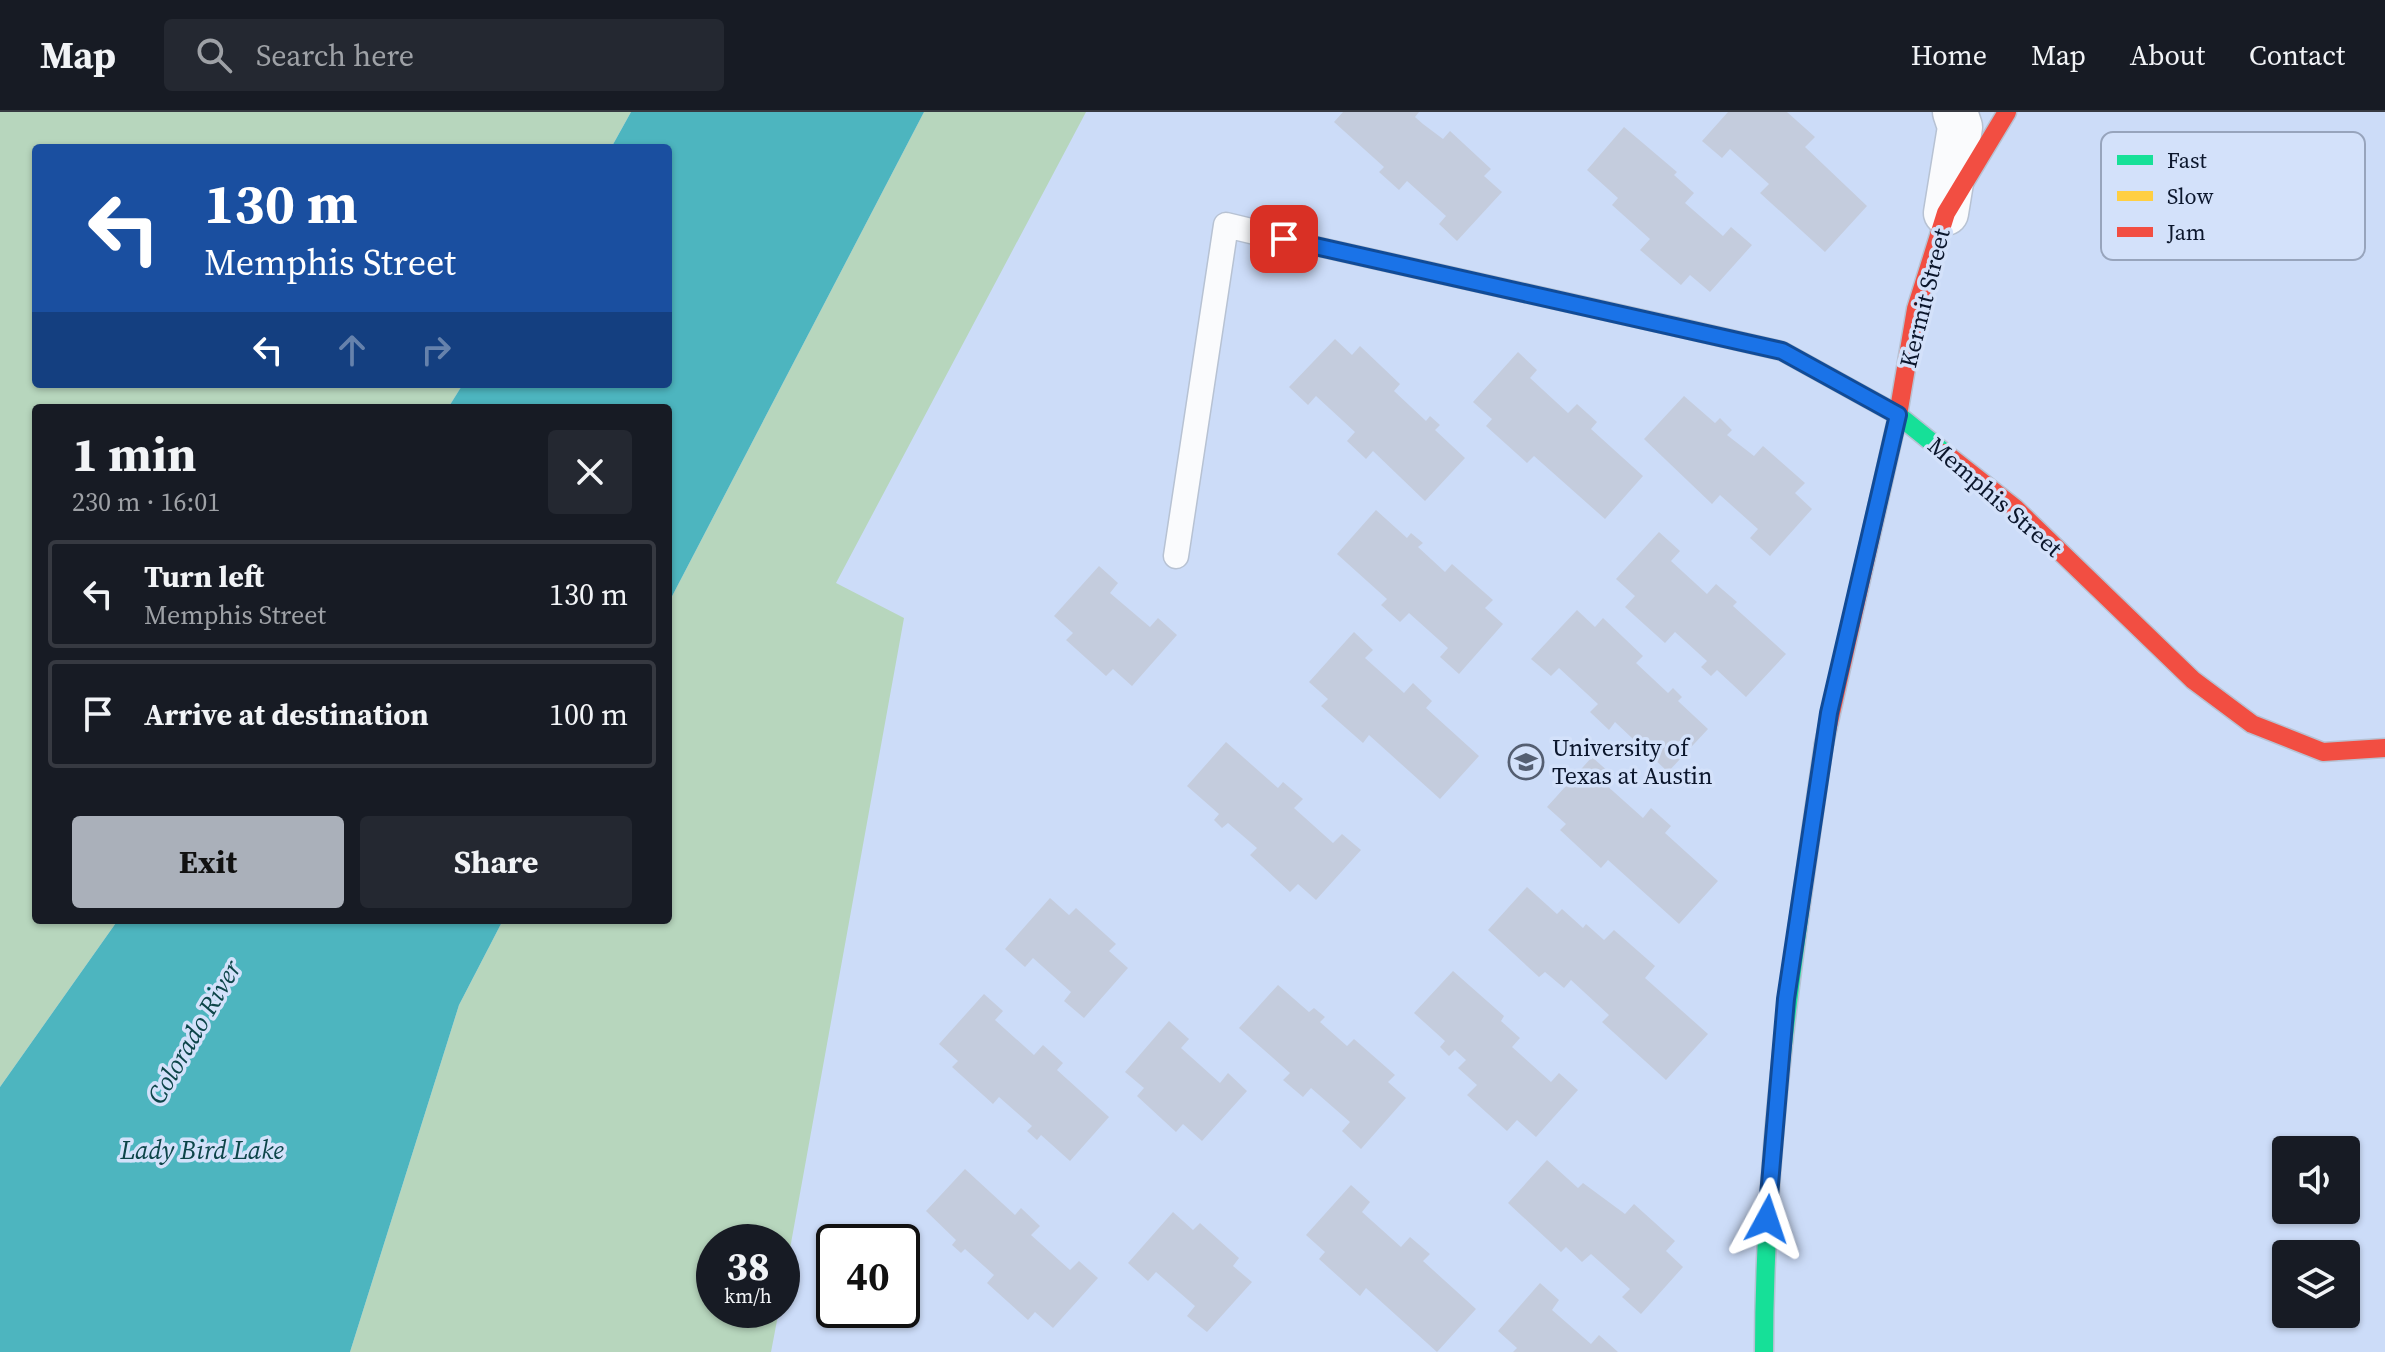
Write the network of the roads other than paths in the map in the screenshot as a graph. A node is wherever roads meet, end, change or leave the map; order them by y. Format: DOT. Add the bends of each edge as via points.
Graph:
graph roads {
  1 [pos="1955,112"];
  2 [pos="2007,112"];
  3 [pos="1946,213"];
  4 [pos="1284,239"];
  5 [pos="1898,415"];
  6 [pos="1176,556"];
  7 [pos="2385,748"];
  8 [pos="1764,1352"];
  1 -- 3 [label="street" via="1960,127"];
  2 -- 3 [label="street, Kermit Street"];
  3 -- 5 [label="street, Kermit Street" via="1916,309"];
  4 -- 5 [label="street, Memphis Street" via="1782,351"];
  4 -- 6 [label="lane" via="1226,225"];
  5 -- 7 [label="street, Memphis Street" via="2015,508 2193,680 2252,724 2323,752"];
  5 -- 8 [label="street, Kermit Street" via="1829,713 1786,999 1764,1250"];
}
